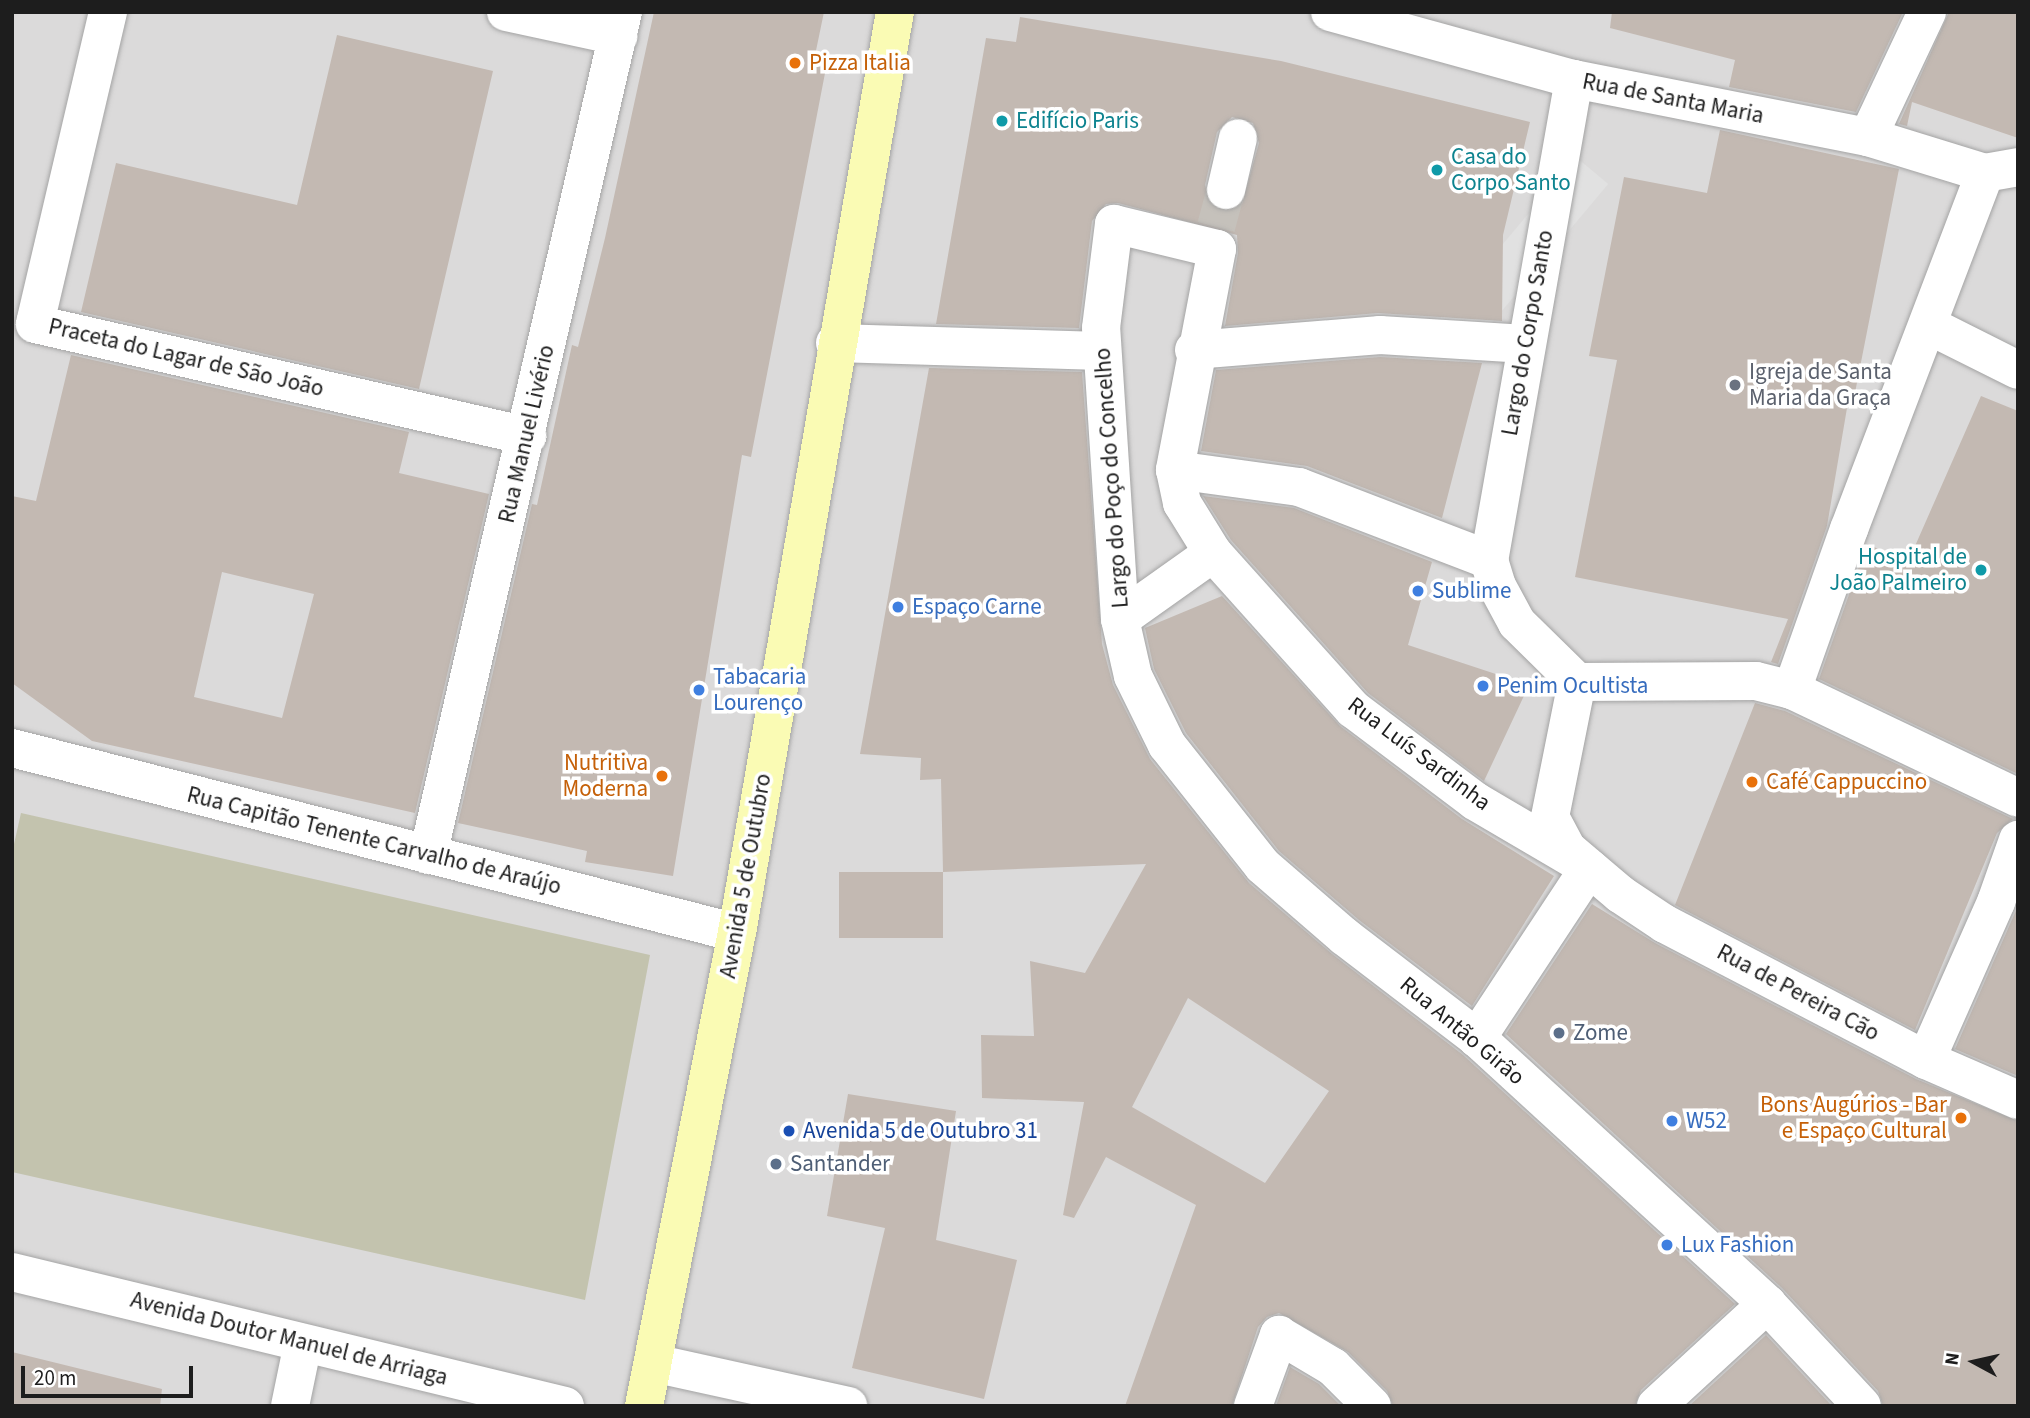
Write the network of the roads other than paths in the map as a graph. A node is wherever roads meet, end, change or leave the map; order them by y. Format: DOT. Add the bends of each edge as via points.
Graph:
graph roads {
  1 [pos="108,12"];
  2 [pos="506,12"];
  3 [pos="895,12"];
  4 [pos="1330,12"];
  5 [pos="1927,12"];
  6 [pos="620,24"];
  7 [pos="1574,79"];
  8 [pos="1868,136"];
  9 [pos="1238,138"];
  10 [pos="2001,170"];
  11 [pos="1226,190"];
  12 [pos="1930,326"];
  13 [pos="835,343"];
  14 [pos="1526,344"];
  15 [pos="1194,350"];
  16 [pos="1102,351"];
  17 [pos="2018,370"];
  18 [pos="527,436"];
  19 [pos="1175,470"];
  20 [pos="1213,553"];
  21 [pos="1493,573"];
  22 [pos="1120,619"];
  23 [pos="1577,682"];
  24 [pos="1793,690"];
  25 [pos="12,748"];
  26 [pos="2018,797"];
  27 [pos="2018,840"];
  28 [pos="428,855"];
  29 [pos="1589,868"];
  30 [pos="737,933"];
  31 [pos="1477,1038"];
  32 [pos="1926,1060"];
  33 [pos="2018,1100"];
  34 [pos="12,1272"];
  35 [pos="1767,1304"];
  36 [pos="303,1343"];
  37 [pos="653,1363"];
  38 [pos="289,1406"];
  39 [pos="565,1406"];
  40 [pos="644,1406"];
  41 [pos="848,1406"];
  42 [pos="1253,1406"];
  43 [pos="1372,1406"];
  44 [pos="1656,1406"];
  45 [pos="1863,1406"];
  1 -- 18 [label="street, Praceta do Lagar de São João" via="35,324"];
  2 -- 6 [label="street"];
  3 -- 13 [label="main road, Avenida 5 de Outubro"];
  4 -- 7 [label="street, Rua de Santa Maria"];
  5 -- 8 [label="street"];
  6 -- 18 [label="street, Rua Manuel Livério"];
  7 -- 8 [label="street, Rua de Santa Maria"];
  7 -- 14 [label="street, Largo do Corpo Santo"];
  8 -- 10 [label="street, Rua de Santa Maria"];
  9 -- 11 [label="street"];
  10 -- 12 [label="street"];
  12 -- 17 [label="street"];
  12 -- 24 [label="street" via="1849,529"];
  13 -- 16 [label="street"];
  13 -- 30 [label="main road, Avenida 5 de Outubro"];
  14 -- 15 [label="street" via="1380,335"];
  14 -- 21 [label="street, Largo do Corpo Santo"];
  15 -- 16 [label="street, Largo do Poço do Concelho" via="1217,249 1214,237 1114,224"];
  15 -- 19 [label="street, Largo do Poço do Concelho"];
  16 -- 22 [label="street, Largo do Poço do Concelho"];
  18 -- 28 [label="street, Rua Manuel Livério"];
  19 -- 20 [label="street, Largo do Poço do Concelho" via="1182,503"];
  19 -- 21 [label="street" via="1299,487"];
  20 -- 22 [label="street, Largo do Poço do Concelho"];
  20 -- 29 [label="street, Rua Luís Sardinha" via="1353,709 1475,801"];
  21 -- 23 [label="street" via="1517,623"];
  22 -- 31 [label="street, Rua Antão Girão" via="1133,676 1167,745 1263,866 1345,937"];
  23 -- 24 [label="street" via="1756,681"];
  23 -- 29 [label="street" via="1550,817 1557,835"];
  24 -- 26 [label="street"];
  25 -- 28 [label="street, Rua Capitão Tenente Carvalho de Araújo"];
  27 -- 32 [label="street" via="1996,902"];
  28 -- 30 [label="street, Rua Capitão Tenente Carvalho de Araújo"];
  29 -- 31 [label="street"];
  29 -- 32 [label="street, Rua de Pereira Cão" via="1665,923"];
  30 -- 37 [label="main road, Avenida 5 de Outubro"];
  31 -- 35 [label="street, Rua Antão Girão"];
  32 -- 33 [label="street, Rua de Pereira Cão"];
  34 -- 36 [label="street, Avenida Doutor Manuel de Arriaga"];
  35 -- 44 [label="street"];
  35 -- 45 [label="street, Rua Antão Girão"];
  36 -- 38 [label="street"];
  36 -- 39 [label="street, Avenida Doutor Manuel de Arriaga"];
  37 -- 40 [label="main road, Avenida 5 de Outubro"];
  37 -- 41 [label="street"];
  42 -- 43 [label="street" via="1279,1335 1333,1367"];
}
